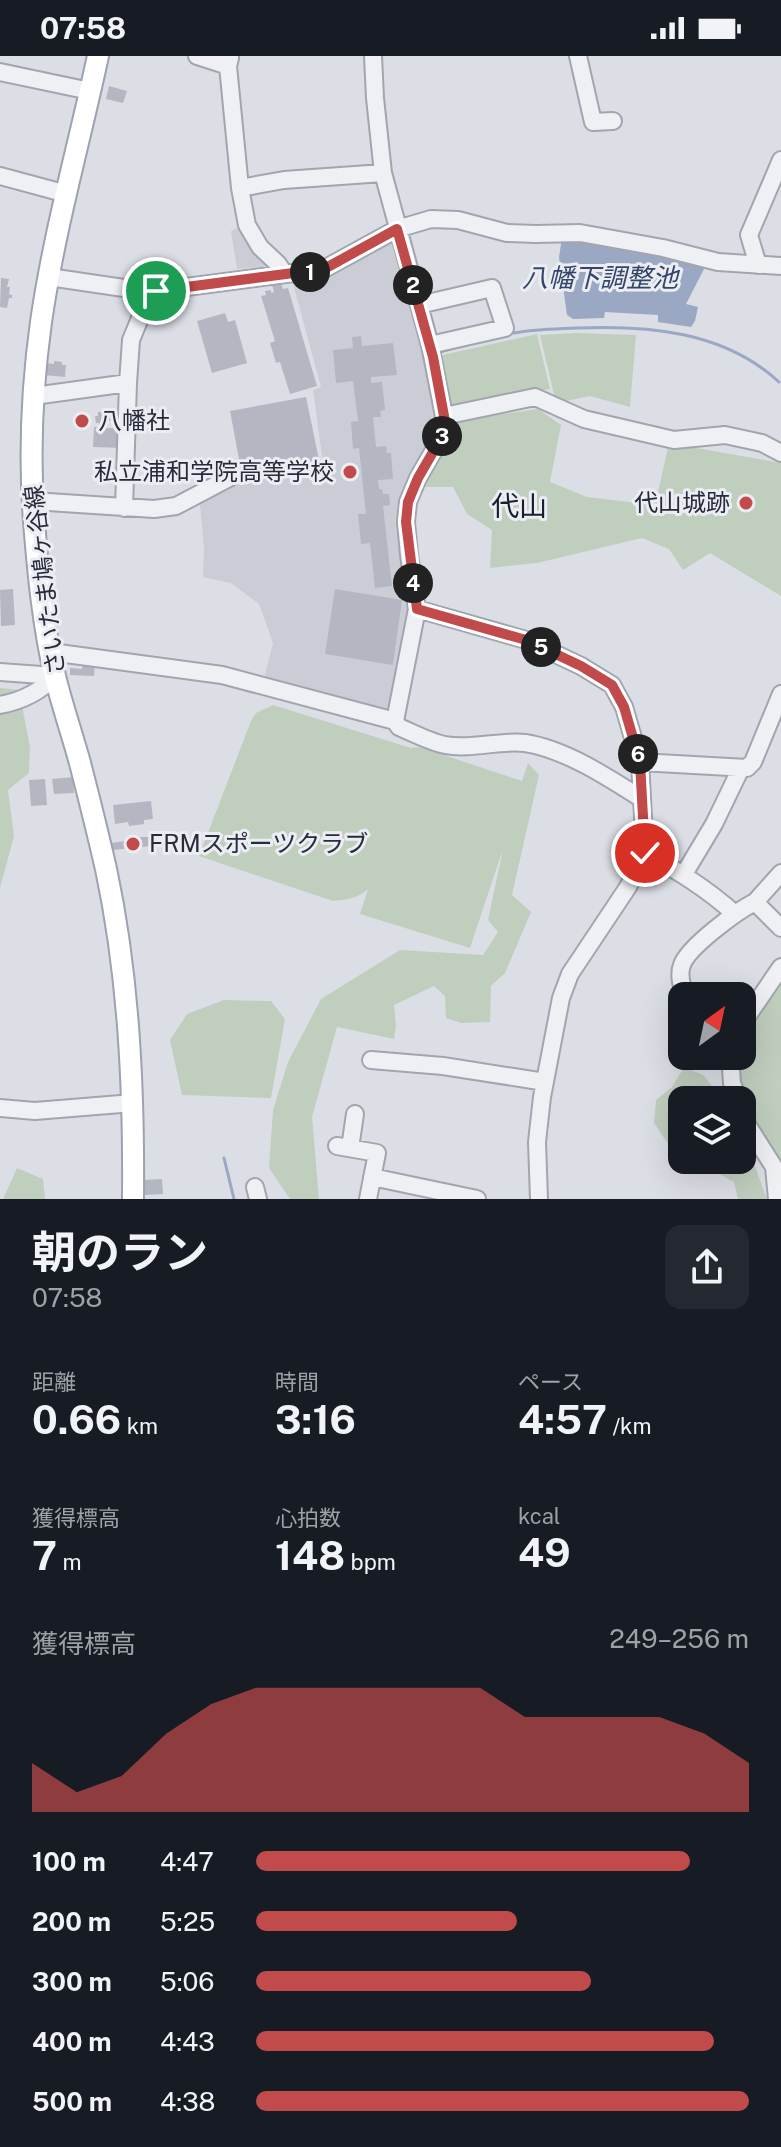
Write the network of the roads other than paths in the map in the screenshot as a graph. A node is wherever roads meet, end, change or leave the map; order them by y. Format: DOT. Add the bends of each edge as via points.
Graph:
graph roads {
  1 [pos="98,56"];
  2 [pos="197,56"];
  3 [pos="373,56"];
  4 [pos="578,56"];
  5 [pos="229,61"];
  6 [pos="0,72"];
  7 [pos="90,91"];
  8 [pos="613,121"];
  9 [pos="781,160"];
  10 [pos="383,173"];
  11 [pos="0,176"];
  12 [pos="240,188"];
  13 [pos="67,194"];
  14 [pos="397,229"];
  15 [pos="758,265"];
  16 [pos="781,266"];
  17 [pos="284,273"];
  18 [pos="49,277"];
  19 [pos="156,291"];
  20 [pos="419,305"];
  21 [pos="431,351"];
  22 [pos="128,383"];
  23 [pos="34,396"];
  24 [pos="444,416"];
  25 [pos="781,453"];
  26 [pos="231,477"];
  27 [pos="33,501"];
  28 [pos="124,508"];
  29 [pos="417,609"];
  30 [pos="51,652"];
  31 [pos="0,672"];
  32 [pos="55,676"];
  33 [pos="781,694"];
  34 [pos="0,705"];
  35 [pos="395,721"];
  36 [pos="640,762"];
  37 [pos="741,768"];
  38 [pos="642,799"];
  39 [pos="645,853"];
  40 [pos="781,873"];
  41 [pos="684,874"];
  42 [pos="755,902"];
  43 [pos="735,914"];
  44 [pos="781,928"];
  45 [pos="781,967"];
  46 [pos="681,982"];
  47 [pos="756,1004"];
  48 [pos="371,1060"];
  49 [pos="545,1082"];
  50 [pos="133,1103"];
  51 [pos="0,1108"];
  52 [pos="355,1114"];
  53 [pos="756,1139"];
  54 [pos="372,1177"];
  55 [pos="133,1199"];
  56 [pos="368,1199"];
  57 [pos="477,1199"];
  58 [pos="539,1199"];
  59 [pos="777,1199"];
  1 -- 7 [label="main road, さいたま鳩ヶ谷線"];
  2 -- 5 [label="street"];
  3 -- 10 [label="street"];
  4 -- 8 [label="street" via="593,122"];
  5 -- 12 [label="street"];
  6 -- 7 [label="street"];
  7 -- 13 [label="main road, さいたま鳩ヶ谷線"];
  9 -- 15 [label="street" via="749,235"];
  10 -- 12 [label="street"];
  10 -- 14 [label="street"];
  11 -- 13 [label="street"];
  12 -- 17 [label="street" via="247,225"];
  13 -- 18 [label="main road, さいたま鳩ヶ谷線"];
  14 -- 15 [label="street" via="431,219 458,220 507,233 580,233 718,262"];
  14 -- 17 [label="street" via="324,269"];
  14 -- 20 [label="street"];
  15 -- 16 [label="street"];
  17 -- 19 [label="street"];
  18 -- 19 [label="street"];
  18 -- 23 [label="main road, さいたま鳩ヶ谷線"];
  19 -- 22 [label="street" via="134,330"];
  20 -- 21 [label="street"];
  20 -- 21 [label="street" via="492,288 505,328"];
  21 -- 24 [label="street"];
  22 -- 23 [label="street"];
  22 -- 28 [label="street"];
  23 -- 27 [label="main road, さいたま鳩ヶ谷線"];
  24 -- 25 [label="street" via="535,397 584,419 659,437 725,435"];
  24 -- 29 [label="street" via="444,433 408,502"];
  26 -- 28 [label="street" via="176,506"];
  27 -- 28 [label="street"];
  27 -- 30 [label="main road, さいたま鳩ヶ谷線"];
  29 -- 35 [label="street"];
  29 -- 36 [label="street" via="526,640 612,685"];
  30 -- 32 [label="main road, さいたま鳩ヶ谷線"];
  30 -- 35 [label="street" via="222,675"];
  31 -- 32 [label="street"];
  32 -- 34 [label="street" via="41,690"];
  32 -- 50 [label="main road, さいたま鳩ヶ谷線" via="115,918"];
  33 -- 37 [label="street" via="753,762"];
  35 -- 38 [label="street" via="444,745 511,742 544,748"];
  36 -- 37 [label="street"];
  36 -- 38 [label="street"];
  37 -- 41 [label="street"];
  38 -- 39 [label="street"];
  39 -- 41 [label="street"];
  39 -- 49 [label="street" via="570,974"];
  40 -- 42 [label="street"];
  41 -- 43 [label="street"];
  42 -- 43 [label="street"];
  42 -- 44 [label="street"];
  43 -- 46 [label="street" via="687,955"];
  45 -- 47 [label="street"];
  48 -- 49 [label="street"];
  49 -- 58 [label="street" via="537,1142"];
  50 -- 51 [label="street" via="35,1111"];
  50 -- 55 [label="main road, さいたま鳩ヶ谷線"];
  52 -- 54 [label="street" via="344,1147 377,1153"];
  53 -- 59 [label="street" via="774,1167"];
  54 -- 56 [label="street"];
  54 -- 57 [label="street"];
}
